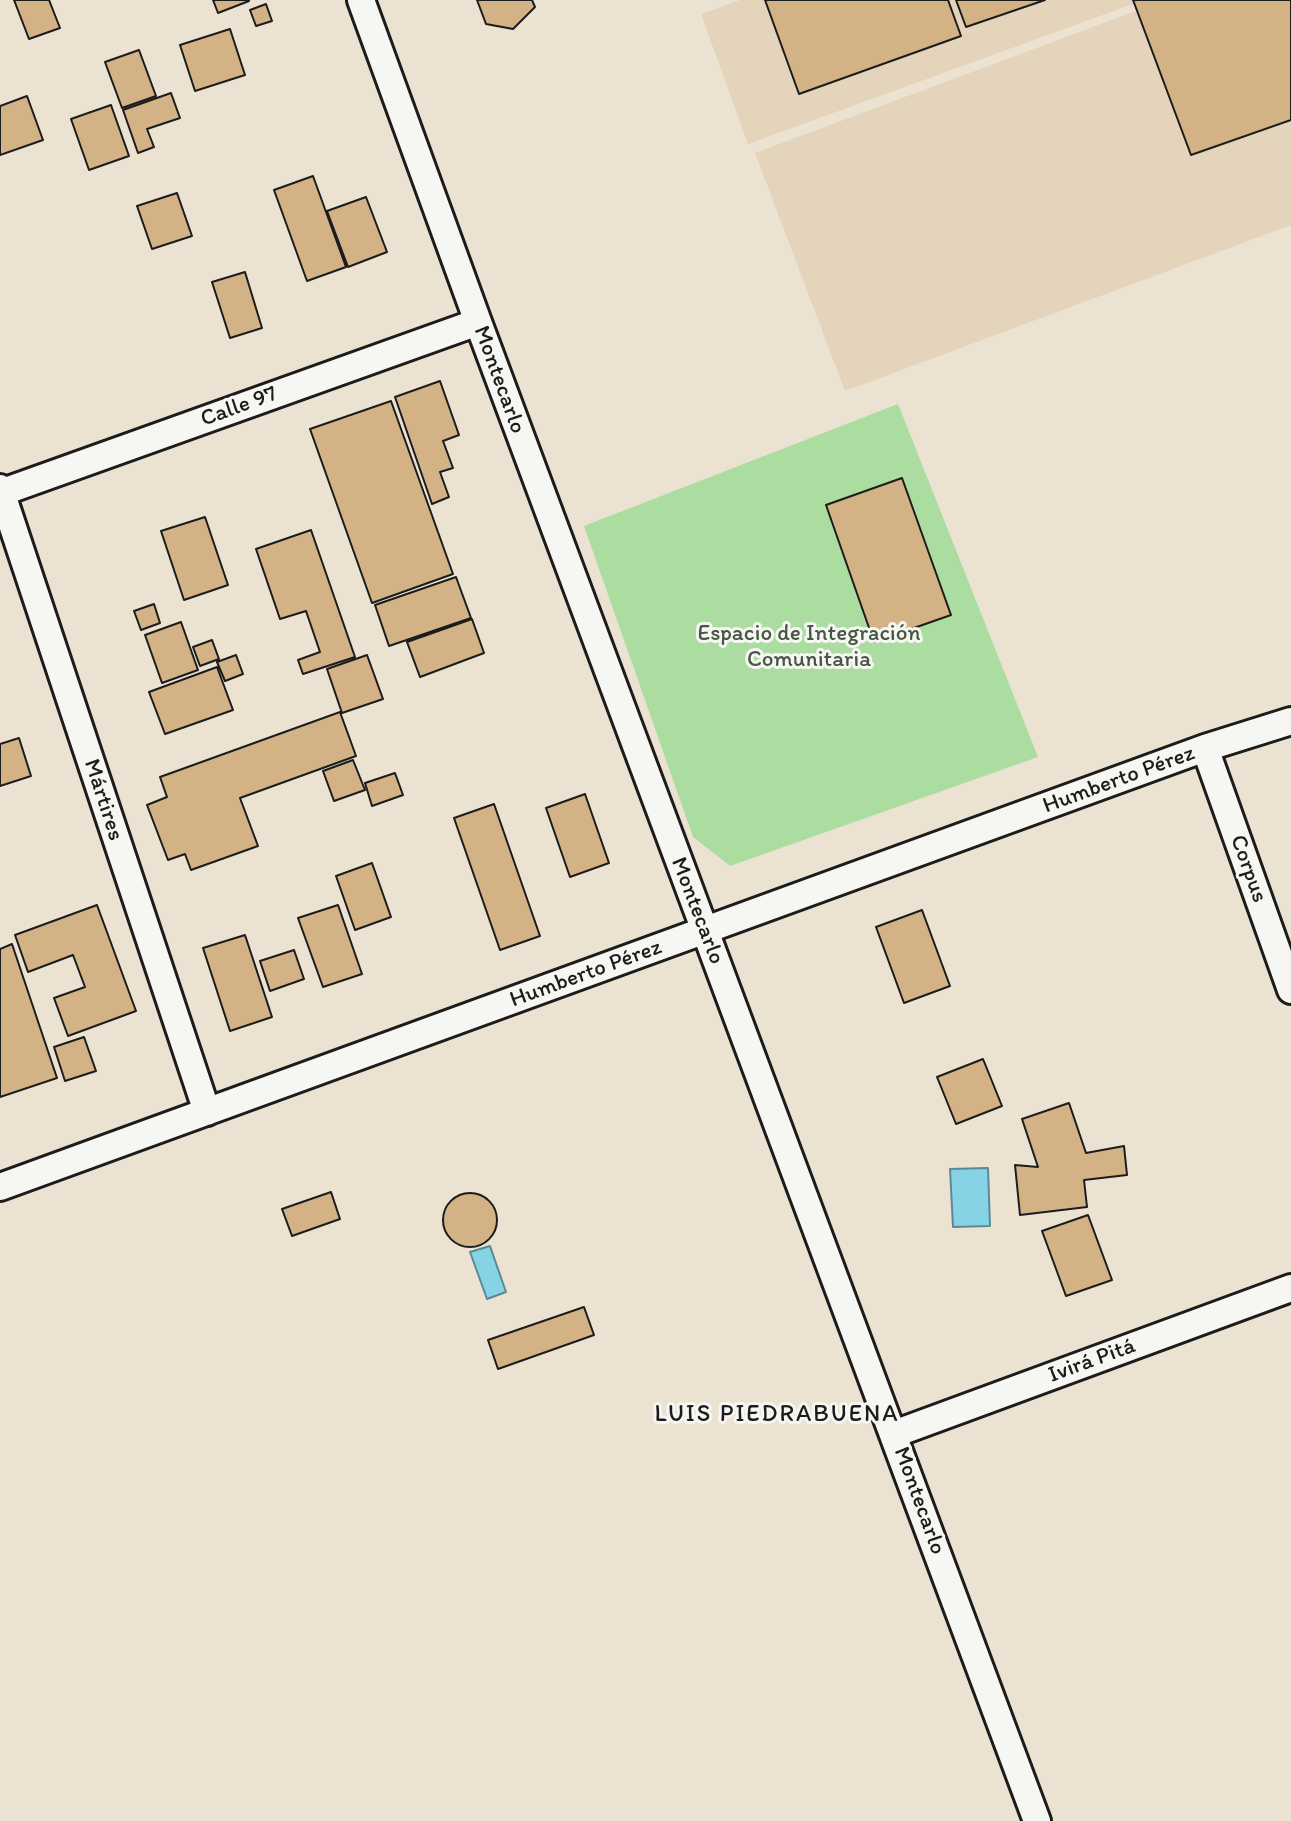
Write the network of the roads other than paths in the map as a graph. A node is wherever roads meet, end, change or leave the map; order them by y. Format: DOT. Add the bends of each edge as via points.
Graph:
graph roads {
  1 [pos="361,0"];
  2 [pos="478,321"];
  3 [pos="0,491"];
  4 [pos="1291,721"];
  5 [pos="1205,748"];
  6 [pos="705,930"];
  7 [pos="1291,990"];
  8 [pos="206,1112"];
  9 [pos="0,1187"];
  10 [pos="1291,1288"];
  11 [pos="894,1434"];
  12 [pos="1037,1821"];
  1 -- 2 [label="street, Montecarlo"];
  2 -- 3 [label="street, Calle 97"];
  2 -- 6 [label="street, Montecarlo"];
  3 -- 8 [label="street, Mártires"];
  4 -- 5 [label="street, Humberto Pérez"];
  5 -- 6 [label="street, Humberto Pérez"];
  5 -- 7 [label="street, Corpus"];
  6 -- 8 [label="street, Humberto Pérez"];
  6 -- 11 [label="street, Montecarlo"];
  8 -- 9 [label="street, Humberto Pérez"];
  10 -- 11 [label="street, Ivirá Pitá"];
  11 -- 12 [label="street, Montecarlo"];
}
